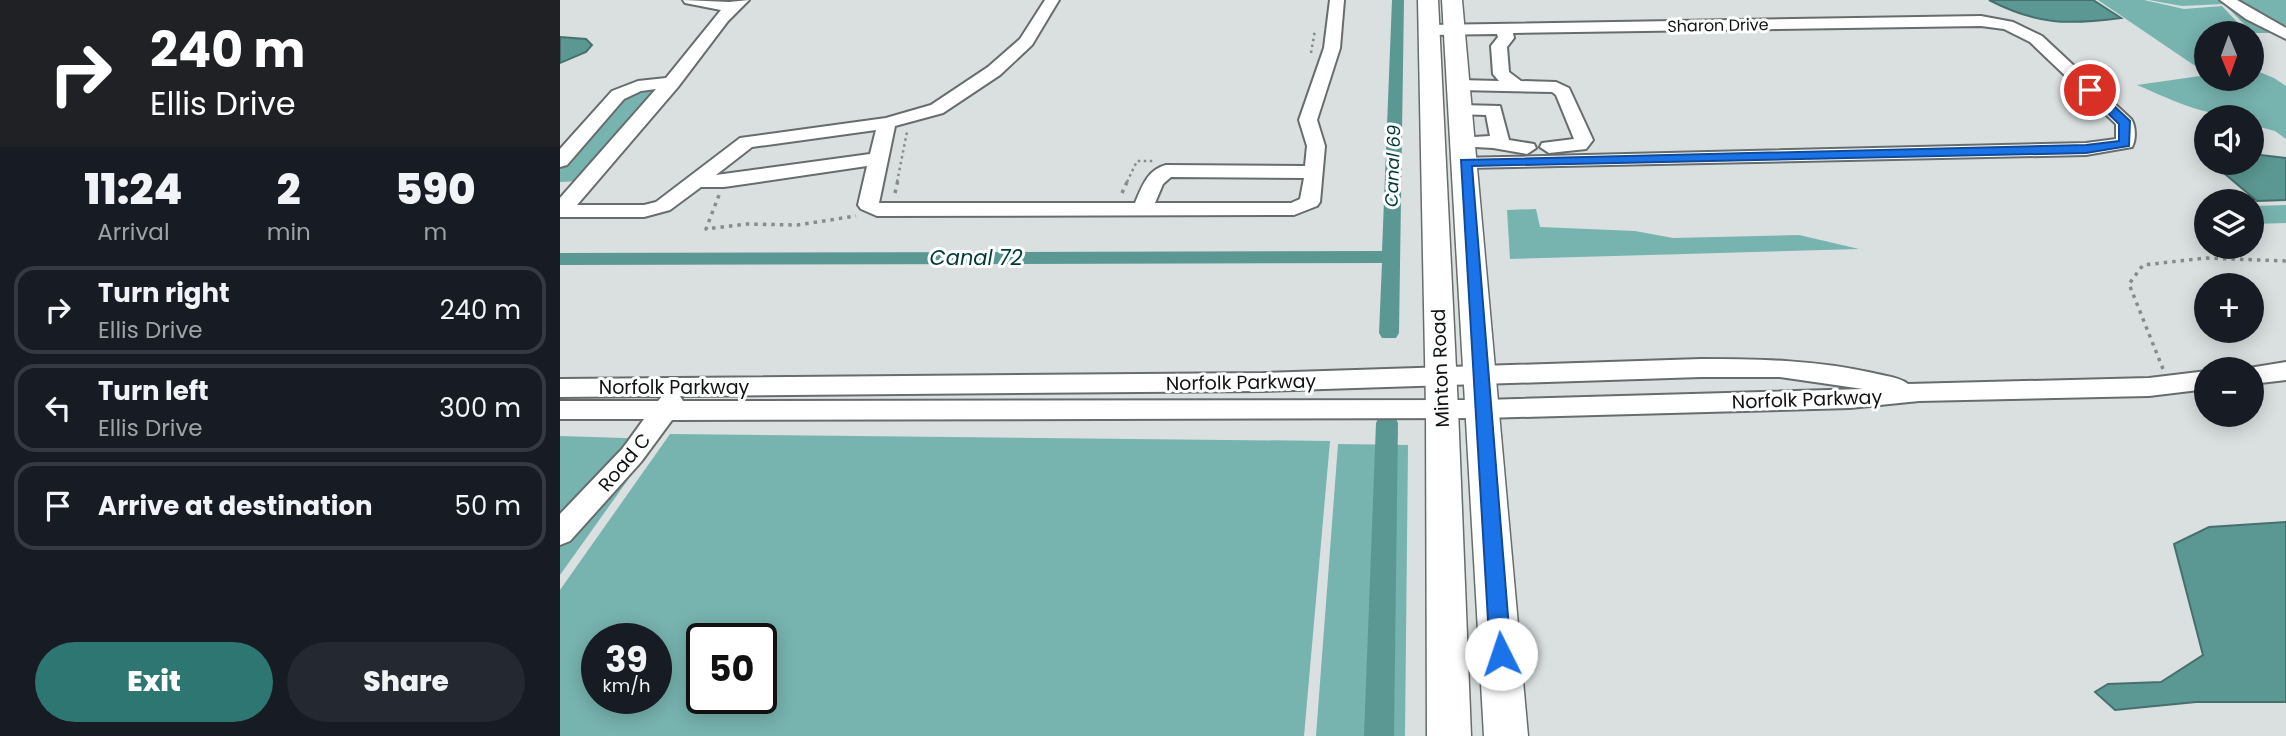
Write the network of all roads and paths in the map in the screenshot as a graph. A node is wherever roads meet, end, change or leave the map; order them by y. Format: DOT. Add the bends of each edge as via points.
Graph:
graph roads {
  1 [pos="690,0"];
  2 [pos="1052,0"];
  3 [pos="1337,0"];
  4 [pos="1428,0"];
  5 [pos="1452,0"];
  6 [pos="2227,0"];
  7 [pos="736,4"];
  8 [pos="1315,27"];
  9 [pos="1504,29"];
  10 [pos="1429,30"];
  11 [pos="1454,30"];
  12 [pos="2286,34"];
  13 [pos="1310,54"];
  14 [pos="1502,81"];
  15 [pos="672,83"];
  16 [pos="1459,85"];
  17 [pos="1461,110"];
  18 [pos="887,123"];
  19 [pos="908,129"];
  20 [pos="1500,142"];
  21 [pos="1464,152"];
  22 [pos="1529,154"];
  23 [pos="878,159"];
  24 [pos="560,161"];
  25 [pos="1163,161"];
  26 [pos="1314,172"];
  27 [pos="696,181"];
  28 [pos="560,187"];
  29 [pos="582,187"];
  30 [pos="1117,195"];
  31 [pos="894,197"];
  32 [pos="1142,209"];
  33 [pos="560,210"];
  34 [pos="2286,261"];
  35 [pos="2286,371"];
  36 [pos="2264,373"];
  37 [pos="2194,382"];
  38 [pos="2166,385"];
  39 [pos="682,387"];
  40 [pos="560,388"];
  41 [pos="1441,392"];
  42 [pos="1482,392"];
  43 [pos="1919,392"];
  44 [pos="560,410"];
  45 [pos="664,410"];
  46 [pos="560,533"];
  47 [pos="1449,736"];
  48 [pos="1506,736"];
  1 -- 7 [label="street"];
  2 -- 18 [label="street" via="1026,42 985,77 937,109"];
  3 -- 26 [label="street" via="1332,48 1308,120 1316,146"];
  4 -- 10 [label="main road, Minton Road"];
  5 -- 11 [label="main road, Minton Road"];
  6 -- 12 [label="street"];
  7 -- 15 [label="street"];
  8 -- 13 [label="path"];
  9 -- 11 [label="street, Sharon Drive"];
  9 -- 14 [label="street" via="1506,38 1499,46"];
  9 -- 22 [label="street, Sharon Drive" via="1981,21 2008,25 2036,39 2125,123 2125,144 2086,149"];
  10 -- 11 [label="street, Sharon Drive"];
  10 -- 41 [label="main road, Minton Road"];
  11 -- 16 [label="main road, Minton Road"];
  14 -- 16 [label="street"];
  14 -- 22 [label="street" via="1556,87 1563,92 1584,140 1579,145"];
  15 -- 24 [label="street" via="638,86 618,95"];
  15 -- 29 [label="street"];
  16 -- 17 [label="main road, Minton Road"];
  17 -- 20 [label="street" via="1494,110"];
  17 -- 21 [label="main road, Minton Road"];
  18 -- 23 [label="street"];
  18 -- 27 [label="street" via="747,142"];
  19 -- 31 [label="path"];
  20 -- 21 [label="street"];
  20 -- 22 [label="street"];
  21 -- 22 [label="street"];
  21 -- 42 [label="main road, Minton Road"];
  23 -- 27 [label="street"];
  23 -- 32 [label="street" via="868,205 877,210"];
  25 -- 30 [label="path" via="1137,161 1125,192"];
  26 -- 32 [label="street" via="1166,171 1154,181"];
  26 -- 32 [label="street" via="1310,202 1294,209"];
  27 -- 33 [label="street" via="656,209"];
  28 -- 29 [label="street"];
  29 -- 33 [label="street"];
  34 -- 38 [label="path" via="2206,258 2143,265 2129,284 2161,360"];
  35 -- 36 [label="street"];
  37 -- 38 [label="street, Norfolk Parkway"];
  38 -- 43 [label="street, Norfolk Parkway"];
  39 -- 40 [label="street, Norfolk Parkway"];
  39 -- 41 [label="street, Norfolk Parkway" via="1262,382"];
  39 -- 45 [label="street, Road C"];
  41 -- 42 [label="street, Norfolk Parkway"];
  41 -- 45 [label="street, Norfolk Parkway"];
  41 -- 47 [label="main road, Minton Road"];
  42 -- 43 [label="street, Norfolk Parkway" via="1850,399"];
  42 -- 43 [label="street, Norfolk Parkway" via="1780,368"];
  42 -- 48 [label="main road, Minton Road"];
  44 -- 45 [label="street, Norfolk Parkway"];
  45 -- 46 [label="street, Road C" via="632,455"];
}
